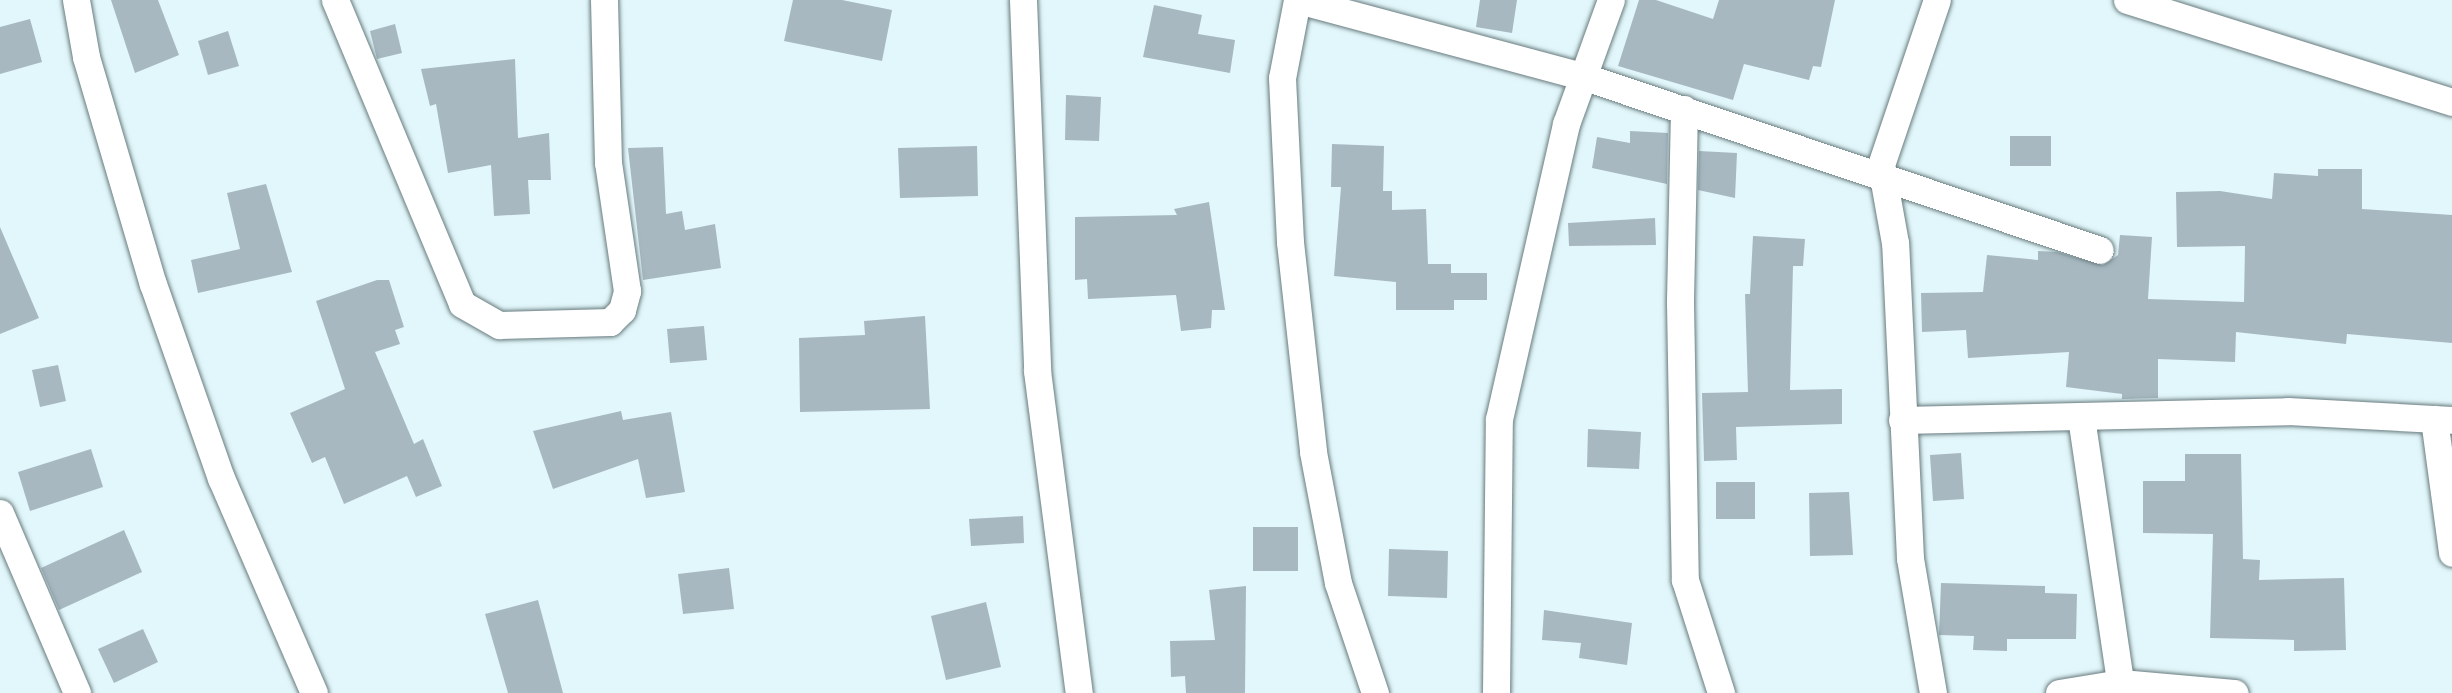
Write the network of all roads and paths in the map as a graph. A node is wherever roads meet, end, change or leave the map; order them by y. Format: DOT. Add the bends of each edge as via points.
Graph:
graph roads {
  1 [pos="76,0"];
  2 [pos="335,0"];
  3 [pos="604,0"];
  4 [pos="1023,0"];
  5 [pos="1298,0"];
  6 [pos="1611,0"];
  7 [pos="1937,0"];
  8 [pos="2127,0"];
  9 [pos="1582,76"];
  10 [pos="2452,102"];
  11 [pos="1684,109"];
  12 [pos="1882,173"];
  13 [pos="2100,250"];
  14 [pos="2081,417"];
  15 [pos="1902,420"];
  16 [pos="2443,420"];
  17 [pos="0,513"];
  18 [pos="2452,553"];
  19 [pos="2121,688"];
  20 [pos="77,693"];
  21 [pos="314,693"];
  22 [pos="1079,693"];
  23 [pos="1375,693"];
  24 [pos="1496,693"];
  25 [pos="1721,693"];
  26 [pos="1933,693"];
  27 [pos="2059,693"];
  28 [pos="2235,693"];
  1 -- 21 [label="street" via="86,57 153,284 221,478"];
  2 -- 3 [label="street" via="462,304 499,325 610,322 622,310 627,291 608,164"];
  4 -- 22 [label="street" via="1037,371"];
  5 -- 9 [label="street"];
  5 -- 23 [label="street" via="1282,78 1290,242 1312,441 1338,583"];
  6 -- 9 [label="street"];
  7 -- 12 [label="street"];
  8 -- 10 [label="street"];
  9 -- 11 [label="street"];
  9 -- 24 [label="street" via="1566,124 1498,419"];
  11 -- 12 [label="street"];
  11 -- 25 [label="street" via="1680,303 1685,580"];
  12 -- 13 [label="street"];
  12 -- 15 [label="street" via="1895,243"];
  14 -- 15 [label="street"];
  14 -- 16 [label="street" via="2288,411"];
  14 -- 19 [label="street"];
  15 -- 26 [label="street" via="1910,558"];
  16 -- 18 [label="street"];
  17 -- 20 [label="street"];
  19 -- 27 [label="street"];
  19 -- 28 [label="street"];
}
